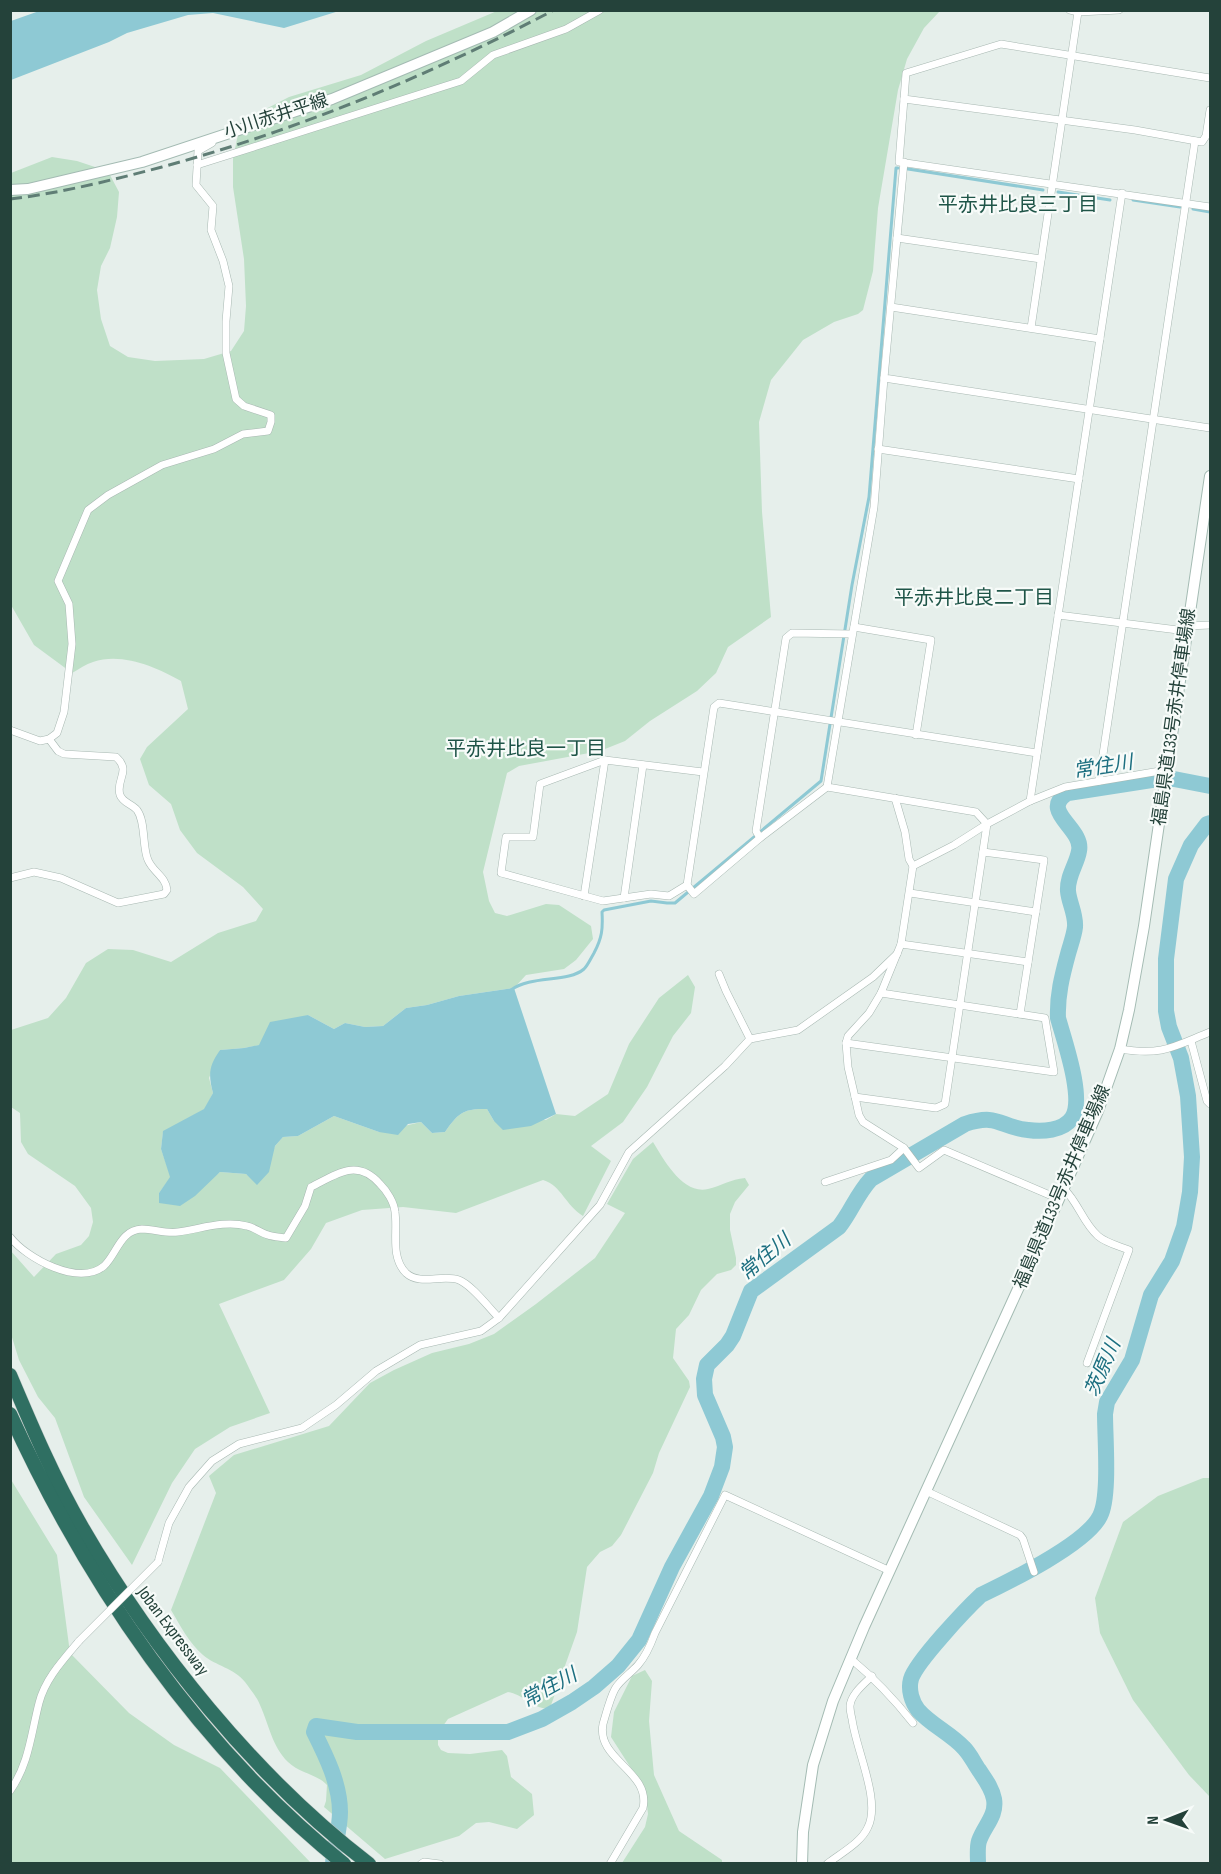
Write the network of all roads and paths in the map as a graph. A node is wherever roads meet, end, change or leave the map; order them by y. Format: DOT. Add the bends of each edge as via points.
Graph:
graph roads {
  1 [pos="531,10"];
  2 [pos="600,10"];
  3 [pos="1070,10"];
  4 [pos="1119,10"];
  5 [pos="1078,12"];
  6 [pos="1071,56"];
  7 [pos="1210,78"];
  8 [pos="904,99"];
  9 [pos="1210,110"];
  10 [pos="1062,120"];
  11 [pos="220,135"];
  12 [pos="1195,141"];
  13 [pos="904,162"];
  14 [pos="197,165"];
  15 [pos="1053,183"];
  16 [pos="10,190"];
  17 [pos="1122,193"];
  18 [pos="1187,203"];
  19 [pos="1210,207"];
  20 [pos="897,238"];
  21 [pos="1041,259"];
  22 [pos="891,307"];
  23 [pos="1031,328"];
  24 [pos="1100,339"];
  25 [pos="884,378"];
  26 [pos="1090,410"];
  27 [pos="1153,419"];
  28 [pos="1210,428"];
  29 [pos="878,450"];
  30 [pos="1210,476"];
  31 [pos="1079,479"];
  32 [pos="1208,504"];
  33 [pos="1058,615"];
  34 [pos="1122,623"];
  35 [pos="1210,624"];
  36 [pos="1187,628"];
  37 [pos="848,633"];
  38 [pos="774,712"];
  39 [pos="833,722"];
  40 [pos="10,730"];
  41 [pos="916,735"];
  42 [pos="49,739"];
  43 [pos="1037,753"];
  44 [pos="604,760"];
  45 [pos="643,765"];
  46 [pos="703,772"];
  47 [pos="1165,776"];
  48 [pos="1099,781"];
  49 [pos="827,787"];
  50 [pos="895,798"];
  51 [pos="1030,801"];
  52 [pos="987,824"];
  53 [pos="758,835"];
  54 [pos="982,852"];
  55 [pos="913,866"];
  56 [pos="10,878"];
  57 [pos="689,888"];
  58 [pos="910,893"];
  59 [pos="584,896"];
  60 [pos="624,898"];
  61 [pos="975,903"];
  62 [pos="1036,912"];
  63 [pos="901,944"];
  64 [pos="967,953"];
  65 [pos="897,954"];
  66 [pos="1028,962"];
  67 [pos="719,974"];
  68 [pos="881,993"];
  69 [pos="959,1005"];
  70 [pos="1020,1014"];
  71 [pos="1210,1032"];
  72 [pos="750,1039"];
  73 [pos="1189,1042"];
  74 [pos="846,1043"];
  75 [pos="1120,1049"];
  76 [pos="951,1057"];
  77 [pos="855,1097"];
  78 [pos="1210,1104"];
  79 [pos="906,1150"];
  80 [pos="825,1182"];
  81 [pos="1062,1194"];
  82 [pos="10,1237"];
  83 [pos="499,1318"];
  84 [pos="1087,1363"];
  85 [pos="10,1375"];
  86 [pos="10,1414"];
  87 [pos="926,1491"];
  88 [pos="890,1571"];
  89 [pos="1034,1572"];
  90 [pos="851,1659"];
  91 [pos="872,1676"];
  92 [pos="913,1723"];
  93 [pos="10,1791"];
  94 [pos="344,1863"];
  95 [pos="369,1863"];
  96 [pos="421,1863"];
  97 [pos="440,1863"];
  98 [pos="610,1863"];
  99 [pos="802,1863"];
  100 [pos="827,1863"];
  1 -- 11 [label="main road, 小川赤井平線" via="493,32 332,99"];
  2 -- 14 [label="street" via="566,29 493,56 461,81"];
  3 -- 5 [label="street"];
  4 -- 5 [label="street"];
  5 -- 6 [label="street"];
  6 -- 7 [label="street"];
  6 -- 8 [label="street" via="1001,44 906,73"];
  6 -- 10 [label="street"];
  8 -- 10 [label="street"];
  8 -- 13 [label="street" via="899,162"];
  9 -- 12 [label="street" via="1206,136 1202,142"];
  10 -- 12 [label="street"];
  10 -- 15 [label="street"];
  11 -- 14 [label="street" via="217,141 198,151"];
  11 -- 16 [label="main road, 小川赤井平線" via="142,162"];
  12 -- 18 [label="street"];
  13 -- 15 [label="street"];
  13 -- 20 [label="street"];
  14 -- 42 [label="street" via="196,185 213,206 211,230 229,286 226,353 236,399 244,406 271,415 272,422 267,431 243,435 162,465 88,510 58,581 69,604 72,644 64,712 57,733"];
  15 -- 17 [label="street"];
  15 -- 21 [label="street"];
  17 -- 18 [label="street"];
  17 -- 24 [label="street"];
  18 -- 19 [label="street"];
  18 -- 27 [label="street"];
  20 -- 21 [label="street"];
  20 -- 22 [label="street"];
  21 -- 23 [label="street"];
  22 -- 23 [label="street"];
  22 -- 25 [label="street"];
  23 -- 24 [label="street"];
  24 -- 26 [label="street"];
  25 -- 26 [label="street"];
  25 -- 29 [label="street"];
  26 -- 27 [label="street"];
  26 -- 31 [label="street"];
  27 -- 28 [label="street"];
  27 -- 34 [label="street"];
  29 -- 31 [label="street"];
  29 -- 37 [label="street" via="874,507"];
  30 -- 32 [label="main road, 福島県道133号赤井停車場線"];
  31 -- 33 [label="street"];
  32 -- 36 [label="main road, 福島県道133号赤井停車場線"];
  33 -- 34 [label="street"];
  33 -- 43 [label="street"];
  34 -- 36 [label="street"];
  34 -- 48 [label="street"];
  35 -- 36 [label="street"];
  36 -- 47 [label="main road, 福島県道133号赤井停車場線"];
  37 -- 38 [label="street" via="792,633 786,638"];
  37 -- 39 [label="street"];
  37 -- 41 [label="street" via="931,640"];
  38 -- 39 [label="street"];
  38 -- 46 [label="street" via="719,703 714,706"];
  38 -- 53 [label="street"];
  39 -- 41 [label="street"];
  39 -- 49 [label="street"];
  40 -- 42 [label="street" via="40,741"];
  41 -- 43 [label="street"];
  42 -- 56 [label="street" via="64,754 116,756 121,762 124,774 120,793 137,810 147,858 167,890 164,894 118,903 61,878 34,872"];
  43 -- 51 [label="street"];
  44 -- 45 [label="street"];
  44 -- 59 [label="street"];
  44 -- 59 [label="street" via="540,784 533,837 506,837 501,873"];
  45 -- 46 [label="street"];
  45 -- 60 [label="street"];
  46 -- 57 [label="street"];
  47 -- 48 [label="street"];
  47 -- 75 [label="main road, 福島県道133号赤井停車場線" via="1144,926"];
  48 -- 51 [label="street" via="1065,787"];
  49 -- 50 [label="street"];
  49 -- 53 [label="street"];
  50 -- 52 [label="street" via="976,812"];
  50 -- 55 [label="street"];
  51 -- 52 [label="street"];
  52 -- 54 [label="street"];
  52 -- 55 [label="street"];
  53 -- 57 [label="street" via="693,894"];
  54 -- 61 [label="street"];
  54 -- 62 [label="street" via="1044,860"];
  55 -- 58 [label="street"];
  57 -- 60 [label="street" via="669,896"];
  58 -- 61 [label="street"];
  58 -- 63 [label="street"];
  59 -- 60 [label="street" via="603,901"];
  61 -- 62 [label="street"];
  61 -- 64 [label="street"];
  62 -- 66 [label="street"];
  63 -- 64 [label="street"];
  63 -- 65 [label="street"];
  64 -- 66 [label="street"];
  64 -- 69 [label="street"];
  65 -- 68 [label="street"];
  65 -- 72 [label="street" via="873,977 798,1030"];
  66 -- 70 [label="street"];
  67 -- 72 [label="street"];
  68 -- 69 [label="street"];
  68 -- 74 [label="street"];
  69 -- 70 [label="street"];
  69 -- 76 [label="street"];
  70 -- 76 [label="street" via="1045,1018 1054,1072"];
  71 -- 73 [label="street"];
  72 -- 83 [label="street" via="629,1152 600,1205"];
  73 -- 75 [label="street" via="1168,1050"];
  73 -- 78 [label="street"];
  74 -- 76 [label="street"];
  74 -- 77 [label="street"];
  75 -- 81 [label="main road, 福島県道133号赤井停車場線"];
  76 -- 77 [label="street" via="945,1104 936,1108"];
  77 -- 79 [label="street" via="863,1122"];
  79 -- 80 [label="street" via="891,1160"];
  79 -- 81 [label="street" via="919,1168 944,1149"];
  81 -- 84 [label="street" via="1071,1196 1098,1236 1129,1250"];
  81 -- 87 [label="main road, 福島県道133号赤井停車場線"];
  82 -- 83 [label="street" via="33,1257 69,1272 103,1267 123,1238 141,1229 176,1233 236,1225 286,1238 306,1206 311,1187 352,1168 372,1174 385,1189 395,1209 396,1260 407,1274 421,1280 443,1277 461,1281"];
  83 -- 93 [label="street, bridge" via="481,1331 420,1345 376,1371 302,1428 239,1444 212,1461 189,1487 169,1523 158,1562 53,1671 39,1701 26,1763"];
  85 -- 95 [label="highway, Joban Expressway" via="81,1526 156,1641 219,1719 280,1784"];
  86 -- 94 [label="highway, Joban Expressway" via="48,1493 108,1596 157,1666 220,1744 288,1817"];
  87 -- 88 [label="main road, 福島県道133号赤井停車場線"];
  87 -- 89 [label="street" via="1020,1535"];
  88 -- 90 [label="main road, 福島県道133号赤井停車場線"];
  88 -- 98 [label="street" via="726,1495 648,1651 616,1688 603,1726 606,1746 639,1782 645,1799"];
  90 -- 91 [label="street"];
  90 -- 99 [label="main road, 福島県道133号赤井停車場線" via="813,1765"];
  91 -- 92 [label="street"];
  91 -- 100 [label="street" via="850,1706 872,1813 861,1839"];
  96 -- 97 [label="street"];
}
